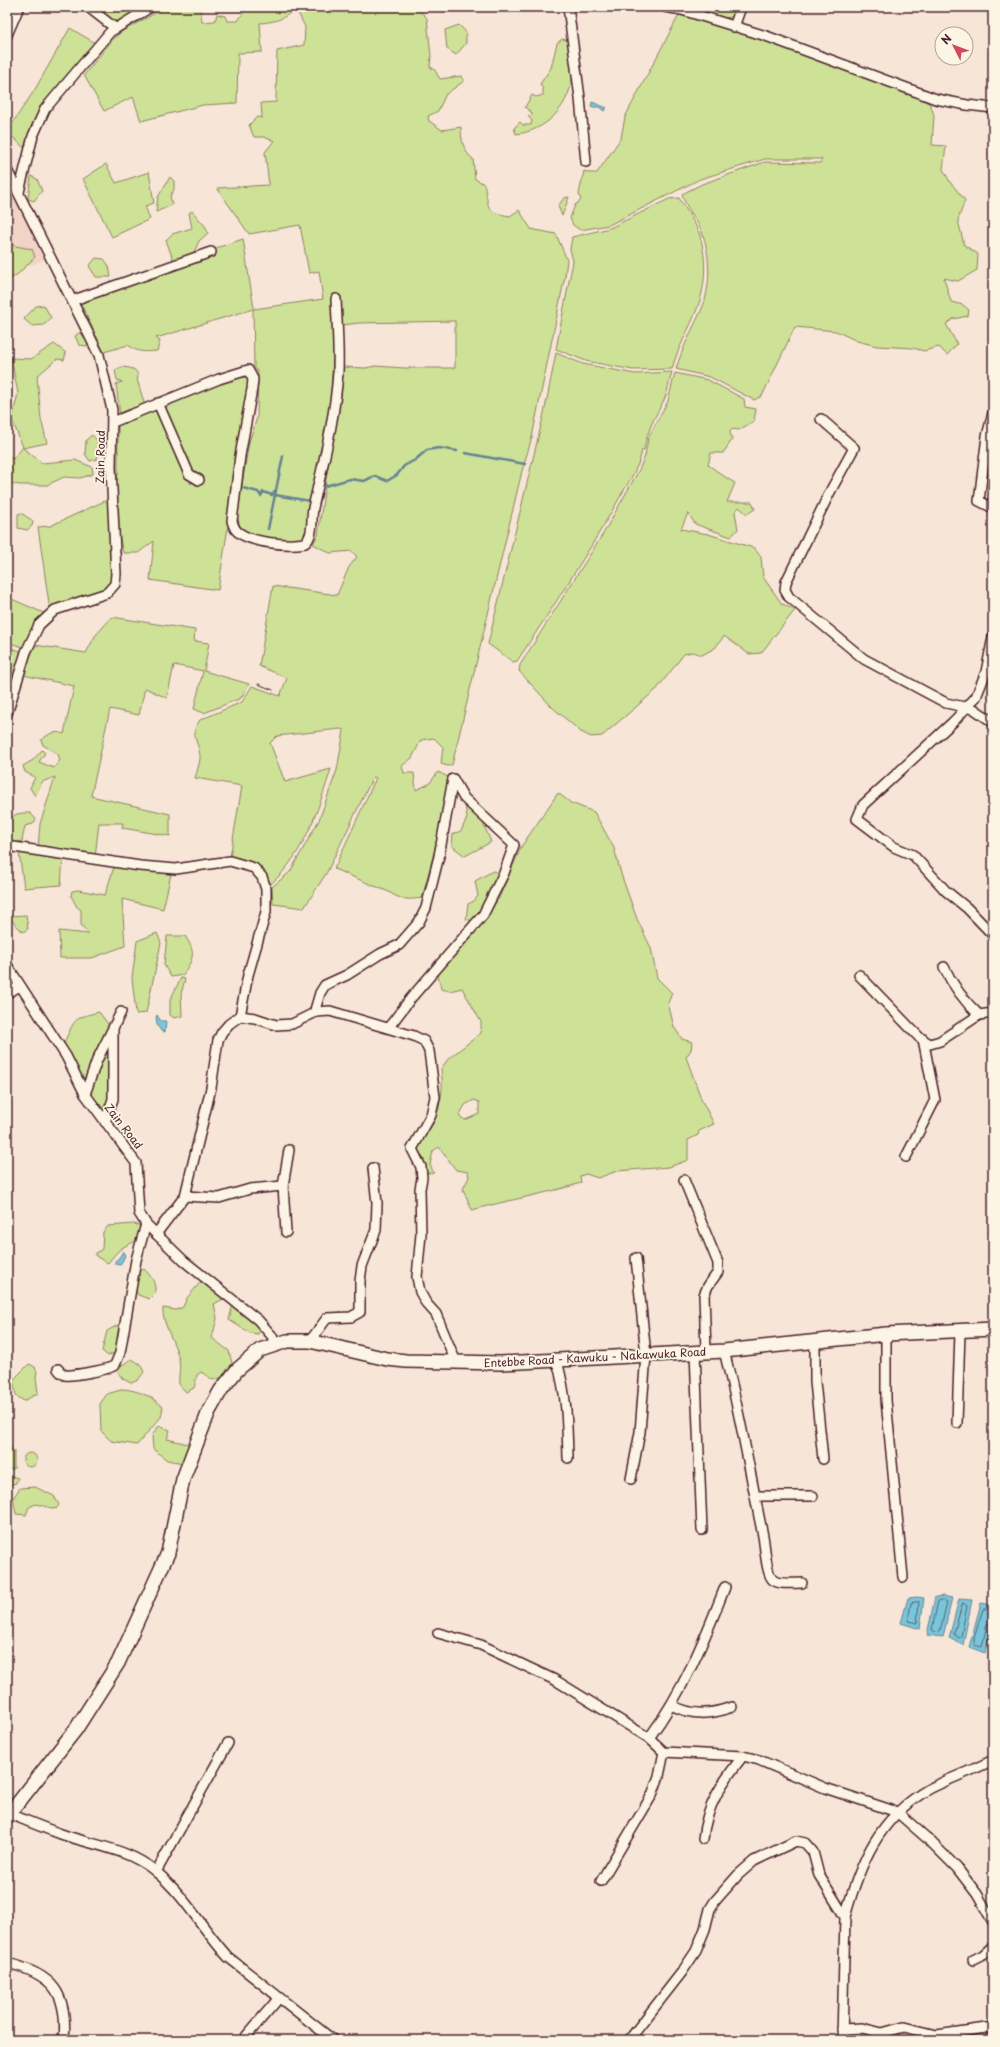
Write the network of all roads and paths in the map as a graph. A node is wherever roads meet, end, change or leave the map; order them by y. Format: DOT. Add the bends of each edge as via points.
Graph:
graph roads {
  1 [pos="19,7"];
  2 [pos="88,7"];
  3 [pos="151,7"];
  4 [pos="568,7"];
  5 [pos="665,7"];
  6 [pos="741,7"];
  7 [pos="734,27"];
  8 [pos="114,28"];
  9 [pos="7,34"];
  10 [pos="993,108"];
  11 [pos="586,162"];
  12 [pos="7,170"];
  13 [pos="19,192"];
  14 [pos="211,252"];
  15 [pos="336,299"];
  16 [pos="74,300"];
  17 [pos="158,403"];
  18 [pos="993,413"];
  19 [pos="821,419"];
  20 [pos="113,422"];
  21 [pos="199,480"];
  22 [pos="993,508"];
  23 [pos="993,638"];
  24 [pos="967,708"];
  25 [pos="7,714"];
  26 [pos="993,722"];
  27 [pos="7,846"];
  28 [pos="993,935"];
  29 [pos="7,965"];
  30 [pos="944,968"];
  31 [pos="859,975"];
  32 [pos="20,986"];
  33 [pos="7,993"];
  34 [pos="121,1012"];
  35 [pos="316,1012"];
  36 [pos="993,1013"];
  37 [pos="979,1015"];
  38 [pos="240,1016"];
  39 [pos="389,1027"];
  40 [pos="113,1030"];
  41 [pos="924,1040"];
  42 [pos="85,1094"];
  43 [pos="105,1122"];
  44 [pos="288,1150"];
  45 [pos="906,1157"];
  46 [pos="373,1168"];
  47 [pos="684,1180"];
  48 [pos="283,1186"];
  49 [pos="185,1196"];
  50 [pos="146,1224"];
  51 [pos="286,1232"];
  52 [pos="156,1234"];
  53 [pos="636,1258"];
  54 [pos="993,1330"];
  55 [pos="960,1332"];
  56 [pos="886,1334"];
  57 [pos="310,1341"];
  58 [pos="815,1341"];
  59 [pos="275,1344"];
  60 [pos="724,1351"];
  61 [pos="701,1352"];
  62 [pos="646,1355"];
  63 [pos="557,1361"];
  64 [pos="456,1362"];
  65 [pos="58,1369"];
  66 [pos="957,1423"];
  67 [pos="568,1458"];
  68 [pos="823,1459"];
  69 [pos="631,1479"];
  70 [pos="756,1496"];
  71 [pos="813,1496"];
  72 [pos="702,1530"];
  73 [pos="902,1577"];
  74 [pos="802,1583"];
  75 [pos="725,1587"];
  76 [pos="438,1633"];
  77 [pos="672,1705"];
  78 [pos="732,1707"];
  79 [pos="649,1738"];
  80 [pos="228,1742"];
  81 [pos="664,1752"];
  82 [pos="743,1756"];
  83 [pos="993,1760"];
  84 [pos="10,1809"];
  85 [pos="897,1812"];
  86 [pos="703,1839"];
  87 [pos="156,1872"];
  88 [pos="601,1881"];
  89 [pos="845,1917"];
  90 [pos="993,1922"];
  91 [pos="993,1946"];
  92 [pos="973,1960"];
  93 [pos="7,1963"];
  94 [pos="278,1998"];
  95 [pos="993,2027"];
  96 [pos="317,2028"];
  97 [pos="842,2029"];
  98 [pos="64,2040"];
  99 [pos="243,2040"];
  100 [pos="320,2040"];
  101 [pos="333,2040"];
  102 [pos="629,2040"];
  103 [pos="842,2040"];
  1 -- 9 [label="street"];
  2 -- 8 [label="street"];
  3 -- 8 [label="street"];
  4 -- 11 [label="street"];
  5 -- 7 [label="street"];
  6 -- 7 [label="street"];
  7 -- 10 [label="street" via="766,36 936,99"];
  8 -- 13 [label="street" via="45,109 34,136"];
  12 -- 13 [label="street, Zain Road"];
  13 -- 16 [label="street, Zain Road" via="49,256"];
  14 -- 16 [label="street"];
  15 -- 17 [label="street" via="338,372 333,414 311,530 305,543 275,543 243,535 234,527 232,521 252,389 253,379 248,370"];
  16 -- 20 [label="street, Zain Road" via="100,355"];
  17 -- 20 [label="street"];
  17 -- 21 [label="street" via="189,474"];
  18 -- 22 [label="street" via="987,436 979,501"];
  19 -- 24 [label="street" via="854,448 786,582 785,590 807,614 864,659 946,703"];
  20 -- 25 [label="street, Zain Road" via="110,467 115,584 106,593 55,610 39,625 26,652"];
  23 -- 24 [label="street" via="982,685"];
  24 -- 26 [label="street" via="974,709"];
  24 -- 28 [label="street" via="863,805 857,819 894,847 914,855"];
  27 -- 38 [label="street" via="156,868 176,869 230,861 254,868 262,877 266,890 266,912"];
  29 -- 32 [label="street, Zain Road"];
  30 -- 37 [label="street" via="960,994"];
  31 -- 41 [label="street"];
  32 -- 33 [label="street"];
  32 -- 42 [label="street, Zain Road" via="66,1056"];
  34 -- 40 [label="street"];
  35 -- 38 [label="street" via="298,1023 276,1025"];
  35 -- 39 [label="street" via="330,1011"];
  35 -- 39 [label="street" via="320,993 325,985 399,945 419,922 426,908 437,863 453,779 464,798 514,846 502,879 483,914"];
  36 -- 37 [label="street"];
  37 -- 41 [label="street" via="940,1041 930,1044"];
  38 -- 49 [label="street" via="229,1024 218,1040 208,1102"];
  39 -- 64 [label="street" via="424,1041 429,1051 435,1097 431,1115 412,1149 421,1167 422,1178 417,1277 420,1292 436,1314"];
  40 -- 42 [label="street" via="97,1060"];
  40 -- 43 [label="street" via="113,1099"];
  41 -- 45 [label="street" via="935,1100"];
  42 -- 43 [label="street, Zain Road"];
  43 -- 50 [label="street, Zain Road" via="136,1163 139,1213"];
  44 -- 48 [label="street"];
  46 -- 57 [label="street" via="377,1203 376,1230 362,1266 360,1312 351,1317 326,1318"];
  47 -- 61 [label="street" via="718,1262 718,1272 704,1295"];
  48 -- 49 [label="street" via="250,1189 219,1198"];
  48 -- 51 [label="street"];
  49 -- 52 [label="street"];
  50 -- 52 [label="street, Zain Road"];
  50 -- 65 [label="street" via="136,1260 120,1353 115,1365 104,1370 70,1375 61,1373"];
  52 -- 59 [label="street, Zain Road" via="184,1261 258,1320 272,1336"];
  53 -- 62 [label="street"];
  54 -- 55 [label="main road, Entebbe Road - Kawuku - Nakawuka Road"];
  55 -- 56 [label="main road, Entebbe Road - Kawuku - Nakawuka Road"];
  55 -- 66 [label="street"];
  56 -- 58 [label="main road, Entebbe Road - Kawuku - Nakawuka Road"];
  56 -- 73 [label="street" via="886,1400"];
  57 -- 59 [label="main road, Entebbe Road - Kawuku - Nakawuka Road"];
  57 -- 64 [label="main road, Entebbe Road - Kawuku - Nakawuka Road" via="387,1359"];
  58 -- 60 [label="main road, Entebbe Road - Kawuku - Nakawuka Road"];
  58 -- 68 [label="street" via="815,1382"];
  59 -- 84 [label="main road, Entebbe Road - Kawuku - Nakawuka Road" via="260,1350 237,1370 209,1411 183,1479 168,1553 118,1663 76,1729"];
  60 -- 61 [label="main road, Entebbe Road - Kawuku - Nakawuka Road"];
  60 -- 70 [label="street"];
  61 -- 62 [label="main road, Entebbe Road - Kawuku - Nakawuka Road"];
  61 -- 72 [label="street"];
  62 -- 63 [label="main road, Entebbe Road - Kawuku - Nakawuka Road"];
  62 -- 69 [label="street" via="641,1416"];
  63 -- 64 [label="main road, Entebbe Road - Kawuku - Nakawuka Road"];
  63 -- 67 [label="street" via="566,1403"];
  70 -- 71 [label="street"];
  70 -- 74 [label="street" via="768,1572 772,1580"];
  75 -- 77 [label="street" via="697,1657"];
  76 -- 79 [label="street" via="481,1645 555,1680"];
  77 -- 78 [label="street" via="684,1712 698,1714 710,1714"];
  77 -- 79 [label="street"];
  79 -- 81 [label="street"];
  80 -- 87 [label="street"];
  81 -- 82 [label="street"];
  81 -- 88 [label="street" via="656,1788"];
  82 -- 85 [label="street" via="759,1760 825,1788"];
  82 -- 86 [label="street" via="715,1795"];
  83 -- 85 [label="street" via="930,1789"];
  84 -- 87 [label="street" via="62,1834 131,1856"];
  85 -- 89 [label="street" via="883,1828 865,1857"];
  85 -- 90 [label="street" via="930,1840 957,1868 977,1894"];
  87 -- 94 [label="street" via="228,1957"];
  89 -- 97 [label="street"];
  89 -- 102 [label="street" via="821,1879 813,1852 805,1843 790,1843 754,1861 715,1901 696,1951"];
  91 -- 92 [label="street" via="983,1956"];
  93 -- 98 [label="street" via="37,1973 58,1992 62,2001"];
  94 -- 96 [label="street"];
  94 -- 99 [label="street"];
  95 -- 97 [label="street" via="942,2034 904,2027 882,2033 862,2028"];
  96 -- 100 [label="street"];
  96 -- 101 [label="street"];
  97 -- 103 [label="street"];
}
